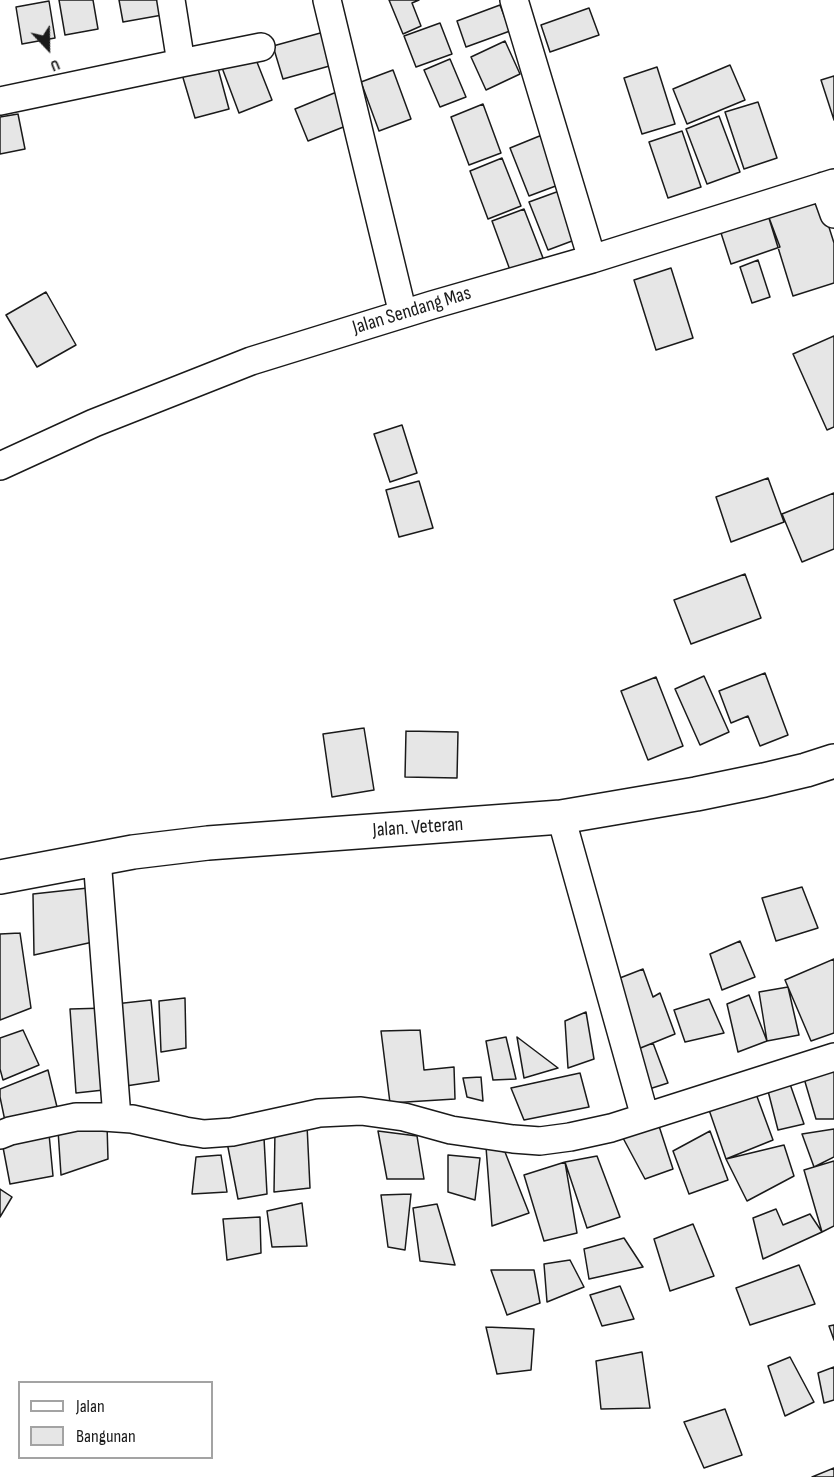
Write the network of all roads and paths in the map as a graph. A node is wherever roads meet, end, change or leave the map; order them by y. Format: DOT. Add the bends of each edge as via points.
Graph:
graph roads {
  1 [pos="171,0"];
  2 [pos="327,0"];
  3 [pos="514,0"];
  4 [pos="261,47"];
  5 [pos="181,63"];
  6 [pos="0,101"];
  7 [pos="829,184"];
  8 [pos="834,214"];
  9 [pos="592,259"];
  10 [pos="403,314"];
  11 [pos="0,466"];
  12 [pos="834,761"];
  13 [pos="561,817"];
  14 [pos="97,858"];
  15 [pos="0,877"];
  16 [pos="834,1057"];
  17 [pos="645,1117"];
  18 [pos="117,1118"];
  19 [pos="0,1135"];
  1 -- 5 [label="street"];
  2 -- 10 [label="street"];
  3 -- 9 [label="street"];
  4 -- 5 [label="street"];
  5 -- 6 [label="street"];
  7 -- 8 [label="street"];
  7 -- 9 [label="street, Jalan Sendang Mas"];
  9 -- 10 [label="street, Jalan Sendang Mas"];
  10 -- 11 [label="street, Jalan Sendang Mas" via="251,361 94,423"];
  12 -- 13 [label="street, Jalan. Veteran" via="741,785"];
  13 -- 14 [label="street, Jalan. Veteran" via="208,843"];
  13 -- 17 [label="street"];
  14 -- 15 [label="street, Jalan. Veteran"];
  14 -- 18 [label="street"];
  16 -- 17 [label="street"];
  17 -- 18 [label="street" via="611,1128 540,1141 451,1130 404,1117 361,1111 319,1113 232,1132 204,1134"];
  18 -- 19 [label="street" via="76,1117"];
}
